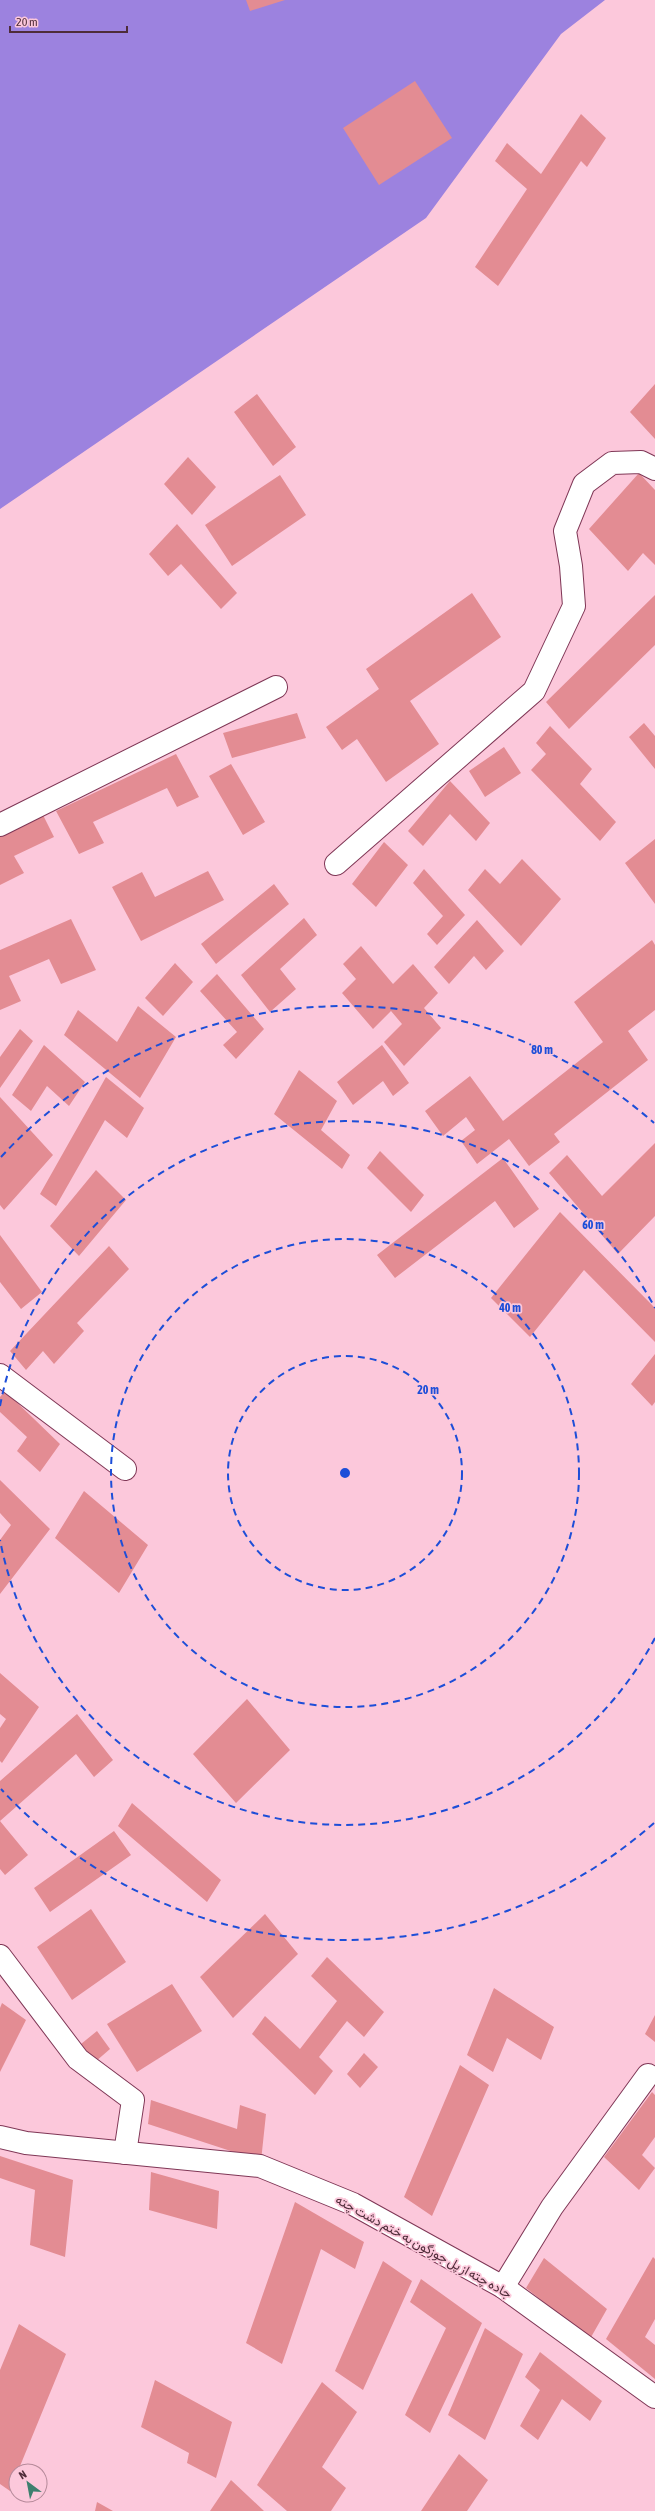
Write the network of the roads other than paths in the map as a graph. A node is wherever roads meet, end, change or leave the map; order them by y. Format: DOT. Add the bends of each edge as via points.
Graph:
graph roads {
  1 [pos="655,469"];
  2 [pos="276,687"];
  3 [pos="0,825"];
  4 [pos="336,864"];
  5 [pos="0,1375"];
  6 [pos="125,1469"];
  7 [pos="0,1956"];
  8 [pos="648,2075"];
  9 [pos="0,2137"];
  10 [pos="125,2153"];
  11 [pos="503,2287"];
  12 [pos="655,2398"];
  1 -- 4 [label="street" via="641,462 612,463 584,484 565,531 574,606 534,691"];
  2 -- 3 [label="street"];
  5 -- 6 [label="street"];
  7 -- 10 [label="street" via="78,2060 132,2100"];
  8 -- 11 [label="street" via="552,2207"];
  9 -- 10 [label="street, جاده چته از پل جوزگون به ختم دشت چته" via="26,2143"];
  10 -- 11 [label="street, جاده چته از پل جوزگون به ختم دشت چته" via="260,2166 352,2204"];
  11 -- 12 [label="street, جاده چته از پل جوزگون به ختم دشت چته"];
}
